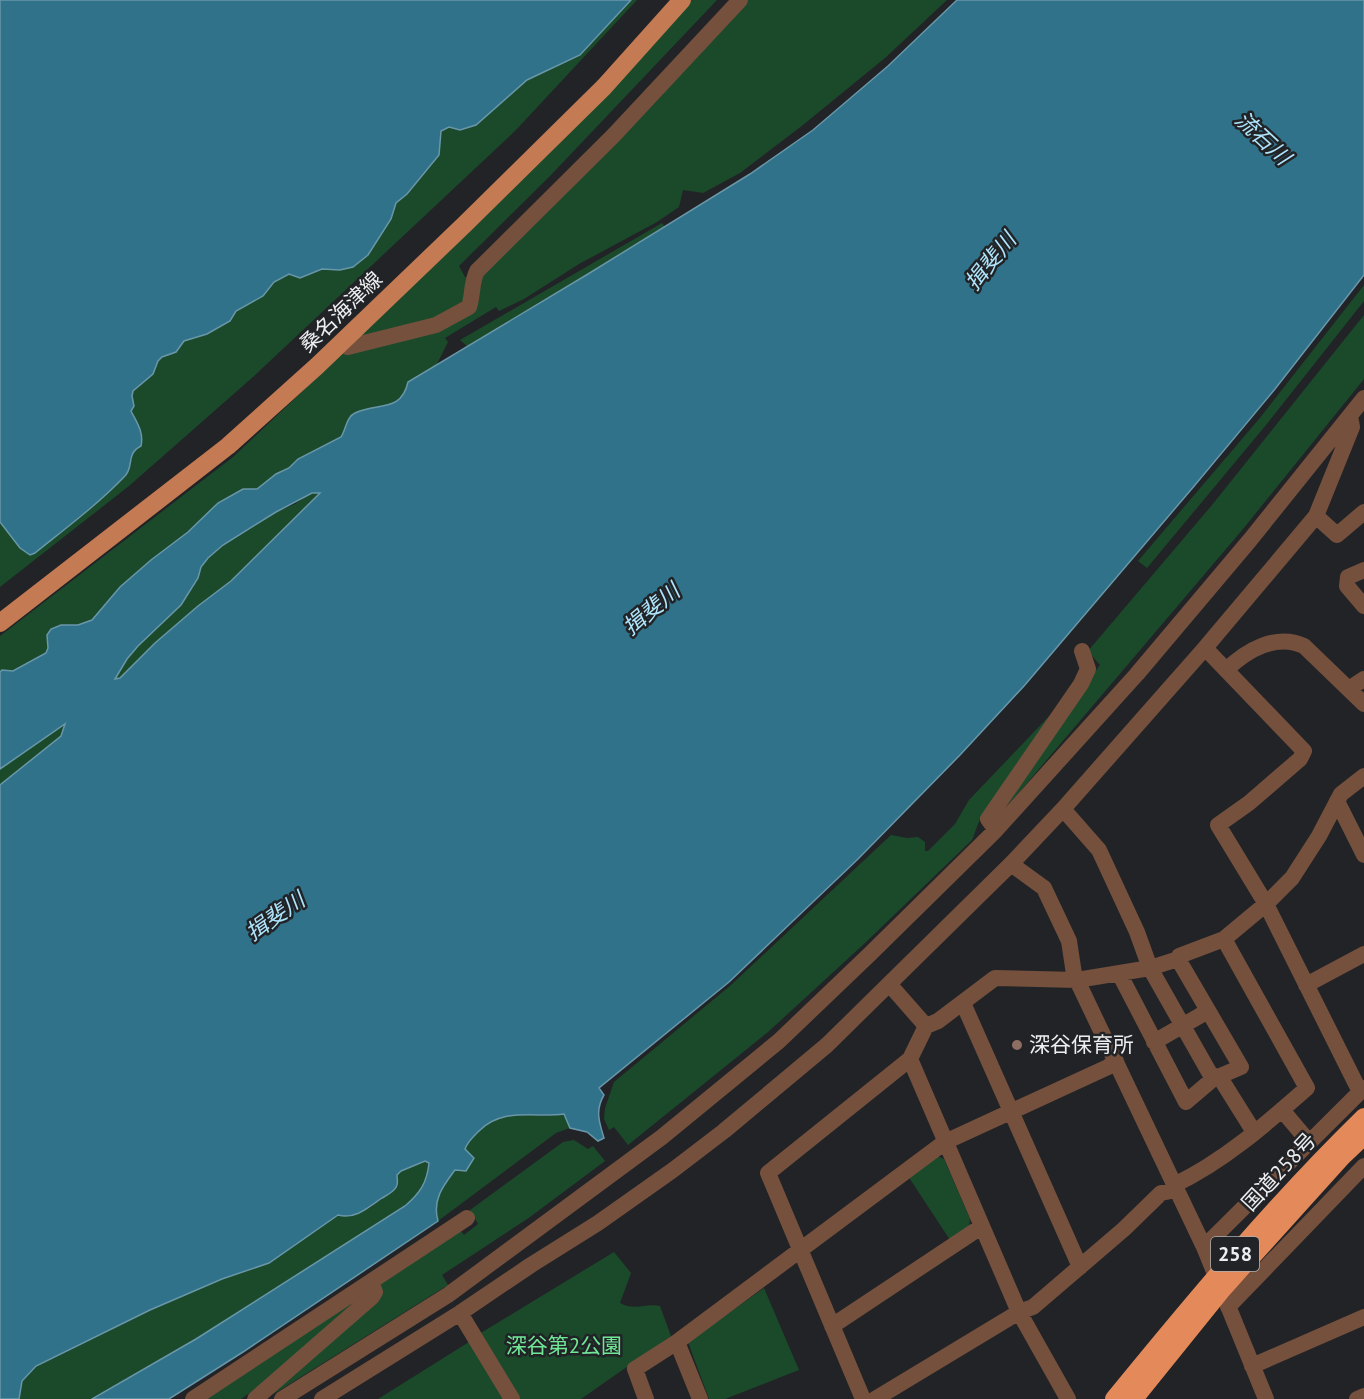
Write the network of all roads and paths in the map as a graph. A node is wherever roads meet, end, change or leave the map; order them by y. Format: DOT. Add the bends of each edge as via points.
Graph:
graph roads {
  1 [pos="682,0"];
  2 [pos="740,0"];
  3 [pos="342,342"];
  4 [pos="1364,398"];
  5 [pos="1350,416"];
  6 [pos="1364,512"];
  7 [pos="1316,516"];
  8 [pos="1364,570"];
  9 [pos="1364,606"];
  10 [pos="0,623"];
  11 [pos="1205,648"];
  12 [pos="1082,651"];
  13 [pos="1226,670"];
  14 [pos="1364,679"];
  15 [pos="1349,689"];
  16 [pos="1364,704"];
  17 [pos="1364,776"];
  18 [pos="1337,801"];
  19 [pos="1063,809"];
  20 [pos="996,830"];
  21 [pos="1364,855"];
  22 [pos="1011,864"];
  23 [pos="1266,904"];
  24 [pos="1224,939"];
  25 [pos="1364,954"];
  26 [pos="1178,959"];
  27 [pos="1150,968"];
  28 [pos="1119,973"];
  29 [pos="1077,980"];
  30 [pos="890,985"];
  31 [pos="1306,986"];
  32 [pos="963,1003"];
  33 [pos="1208,1011"];
  34 [pos="1182,1025"];
  35 [pos="926,1026"];
  36 [pos="1154,1042"];
  37 [pos="910,1059"];
  38 [pos="1116,1061"];
  39 [pos="1216,1078"];
  40 [pos="1362,1090"];
  41 [pos="1282,1110"];
  42 [pos="1011,1112"];
  43 [pos="1364,1117"];
  44 [pos="1254,1132"];
  45 [pos="1364,1136"];
  46 [pos="945,1142"];
  47 [pos="1309,1142"];
  48 [pos="1364,1166"];
  49 [pos="1175,1188"];
  50 [pos="467,1218"];
  51 [pos="981,1227"];
  52 [pos="1204,1247"];
  53 [pos="800,1251"];
  54 [pos="1080,1267"];
  55 [pos="371,1281"];
  56 [pos="1222,1291"];
  57 [pos="1019,1312"];
  58 [pos="460,1313"];
  59 [pos="1364,1317"];
  60 [pos="832,1326"];
  61 [pos="677,1342"];
  62 [pos="1252,1365"];
  63 [pos="1364,1396"];
  64 [pos="193,1399"];
  65 [pos="255,1399"];
  66 [pos="282,1399"];
  67 [pos="322,1399"];
  68 [pos="512,1399"];
  69 [pos="646,1399"];
  70 [pos="700,1399"];
  71 [pos="863,1399"];
  72 [pos="875,1399"];
  73 [pos="1068,1399"];
  74 [pos="1114,1399"];
  75 [pos="1134,1399"];
  76 [pos="1266,1399"];
  77 [pos="1358,1399"];
  1 -- 3 [label="main road, 桑名海津線" via="604,87"];
  2 -- 3 [label="street" via="613,136 477,272 469,307 436,326 348,347"];
  3 -- 10 [label="main road, 桑名海津線" via="228,446"];
  4 -- 5 [label="street"];
  5 -- 7 [label="street" via="1352,427"];
  5 -- 20 [label="street" via="1137,674"];
  6 -- 7 [label="street" via="1337,535"];
  7 -- 11 [label="street"];
  8 -- 9 [label="street" via="1348,577 1347,586"];
  11 -- 13 [label="street"];
  11 -- 19 [label="street"];
  12 -- 20 [label="street" via="1088,669 1081,684 988,819"];
  13 -- 15 [label="street" via="1243,654 1287,640 1304,646"];
  13 -- 23 [label="street" via="1304,751 1300,759 1249,803 1218,825"];
  14 -- 15 [label="street"];
  15 -- 16 [label="street"];
  17 -- 18 [label="street"];
  18 -- 21 [label="street"];
  18 -- 23 [label="street" via="1292,878"];
  19 -- 22 [label="street"];
  19 -- 27 [label="street" via="1099,850"];
  20 -- 66 [label="street" via="779,1041 662,1137 448,1295"];
  22 -- 29 [label="street" via="1044,888 1069,941"];
  22 -- 30 [label="street"];
  23 -- 24 [label="street"];
  23 -- 31 [label="street"];
  24 -- 26 [label="street"];
  24 -- 41 [label="street" via="1306,1088"];
  25 -- 31 [label="street"];
  26 -- 27 [label="street"];
  26 -- 33 [label="street"];
  27 -- 28 [label="street"];
  27 -- 34 [label="street"];
  28 -- 29 [label="street"];
  28 -- 36 [label="street"];
  29 -- 32 [label="street" via="995,978"];
  29 -- 38 [label="street"];
  30 -- 35 [label="street"];
  30 -- 58 [label="street" via="801,1068 681,1164"];
  31 -- 40 [label="street"];
  32 -- 35 [label="street"];
  32 -- 42 [label="street"];
  33 -- 34 [label="street"];
  33 -- 39 [label="street" via="1241,1067"];
  34 -- 36 [label="street"];
  34 -- 39 [label="street"];
  35 -- 37 [label="street"];
  36 -- 39 [label="street" via="1186,1102"];
  37 -- 46 [label="street"];
  37 -- 53 [label="street" via="768,1173"];
  38 -- 42 [label="street"];
  38 -- 49 [label="street"];
  39 -- 44 [label="street"];
  40 -- 47 [label="street"];
  41 -- 44 [label="street"];
  41 -- 47 [label="street"];
  42 -- 46 [label="street"];
  42 -- 54 [label="street"];
  43 -- 56 [label="highway, 国道258号 / 258" via="1323,1156"];
  44 -- 49 [label="street"];
  45 -- 56 [label="highway, 国道258号 / 258"];
  46 -- 51 [label="street"];
  46 -- 53 [label="street"];
  47 -- 52 [label="street"];
  48 -- 56 [label="street"];
  49 -- 52 [label="street"];
  49 -- 54 [label="street" via="1161,1193"];
  50 -- 55 [label="street"];
  51 -- 57 [label="street"];
  51 -- 60 [label="street"];
  52 -- 56 [label="street"];
  53 -- 60 [label="street"];
  53 -- 61 [label="street"];
  54 -- 57 [label="street" via="1034,1307"];
  55 -- 64 [label="street"];
  55 -- 65 [label="street" via="375,1292 372,1297"];
  56 -- 62 [label="street"];
  56 -- 74 [label="highway, 国道258号 / 258"];
  56 -- 75 [label="highway, 国道258号 / 258"];
  57 -- 72 [label="street"];
  57 -- 73 [label="street"];
  58 -- 67 [label="street"];
  58 -- 68 [label="street"];
  59 -- 62 [label="street"];
  60 -- 71 [label="street"];
  61 -- 69 [label="street" via="635,1370"];
  61 -- 70 [label="street"];
  62 -- 76 [label="street"];
  63 -- 77 [label="street"];
}
